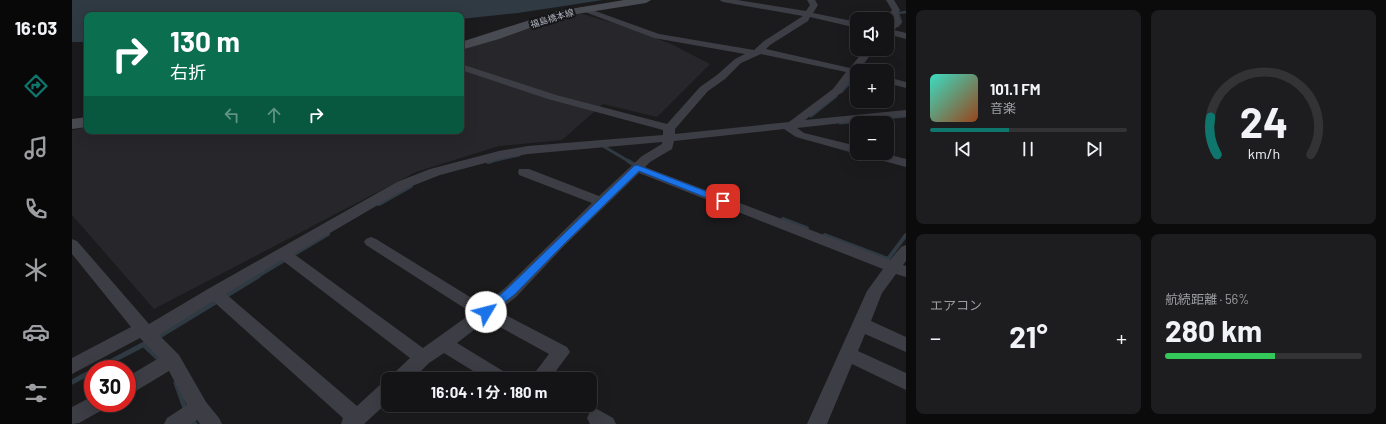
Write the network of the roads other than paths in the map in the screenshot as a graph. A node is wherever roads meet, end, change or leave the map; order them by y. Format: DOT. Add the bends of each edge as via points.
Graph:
graph roads {
  1 [pos="646,0"];
  2 [pos="723,0"];
  3 [pos="811,0"];
  4 [pos="890,0"];
  5 [pos="581,9"];
  6 [pos="896,10"];
  7 [pos="906,11"];
  8 [pos="894,13"];
  9 [pos="894,13"];
  10 [pos="808,14"];
  11 [pos="850,23"];
  12 [pos="894,25"];
  13 [pos="894,33"];
  14 [pos="906,36"];
  15 [pos="464,45"];
  16 [pos="757,52"];
  17 [pos="464,68"];
  18 [pos="850,71"];
  19 [pos="850,78"];
  20 [pos="894,82"];
  21 [pos="906,85"];
  22 [pos="906,113"];
  23 [pos="84,122"];
  24 [pos="814,122"];
  25 [pos="72,124"];
  26 [pos="789,126"];
  27 [pos="668,137"];
  28 [pos="850,146"];
  29 [pos="850,148"];
  30 [pos="894,160"];
  31 [pos="906,163"];
  32 [pos="637,168"];
  33 [pos="524,172"];
  34 [pos="602,202"];
  35 [pos="371,242"];
  36 [pos="72,244"];
  37 [pos="906,250"];
  38 [pos="287,257"];
  39 [pos="900,269"];
  40 [pos="218,296"];
  41 [pos="485,312"];
  42 [pos="861,324"];
  43 [pos="149,335"];
  44 [pos="444,344"];
  45 [pos="906,345"];
  46 [pos="848,354"];
  47 [pos="424,358"];
  48 [pos="166,364"];
  49 [pos="72,367"];
  50 [pos="408,372"];
  51 [pos="490,372"];
  52 [pos="545,372"];
  53 [pos="136,381"];
  54 [pos="906,382"];
  55 [pos="381,396"];
  56 [pos="84,410"];
  57 [pos="187,416"];
  58 [pos="72,417"];
  59 [pos="354,421"];
  60 [pos="212,424"];
  61 [pos="817,424"];
  1 -- 5 [label="main road, 福島橋本線"];
  2 -- 10 [label="street"];
  3 -- 10 [label="street" via="814,5"];
  4 -- 6 [label="street"];
  5 -- 15 [label="main road, 福島橋本線" via="556,14"];
  5 -- 16 [label="street" via="657,36"];
  6 -- 7 [label="street"];
  6 -- 9 [label="street"];
  8 -- 12 [label="street" via="897,22"];
  10 -- 11 [label="street"];
  10 -- 16 [label="street" via="805,19"];
  13 -- 14 [label="street"];
  16 -- 18 [label="street" via="789,56"];
  16 -- 27 [label="street" via="738,61 704,89"];
  17 -- 27 [label="street"];
  19 -- 24 [label="street"];
  20 -- 21 [label="street"];
  22 -- 24 [label="street"];
  23 -- 25 [label="main road"];
  24 -- 26 [label="street"];
  24 -- 28 [label="street"];
  26 -- 27 [label="street"];
  26 -- 29 [label="street" via="812,139"];
  27 -- 32 [label="street" via="668,146 646,159"];
  27 -- 38 [label="street" via="499,154 435,172 402,185"];
  30 -- 31 [label="street"];
  32 -- 34 [label="street"];
  32 -- 39 [label="street"];
  33 -- 34 [label="street"];
  34 -- 41 [label="street" via="510,293"];
  35 -- 41 [label="street"];
  36 -- 43 [label="street"];
  37 -- 39 [label="street"];
  38 -- 40 [label="street"];
  38 -- 47 [label="street"];
  39 -- 42 [label="street" via="875,291"];
  40 -- 43 [label="street"];
  40 -- 59 [label="street"];
  41 -- 44 [label="street"];
  41 -- 52 [label="street" via="561,352"];
  42 -- 45 [label="street"];
  42 -- 46 [label="street"];
  43 -- 48 [label="street"];
  43 -- 49 [label="street"];
  44 -- 47 [label="street"];
  44 -- 51 [label="street"];
  46 -- 54 [label="street"];
  46 -- 61 [label="street"];
  47 -- 50 [label="street"];
  48 -- 53 [label="street"];
  48 -- 57 [label="street"];
  55 -- 59 [label="street"];
  56 -- 58 [label="street"];
  57 -- 60 [label="street"];
}
